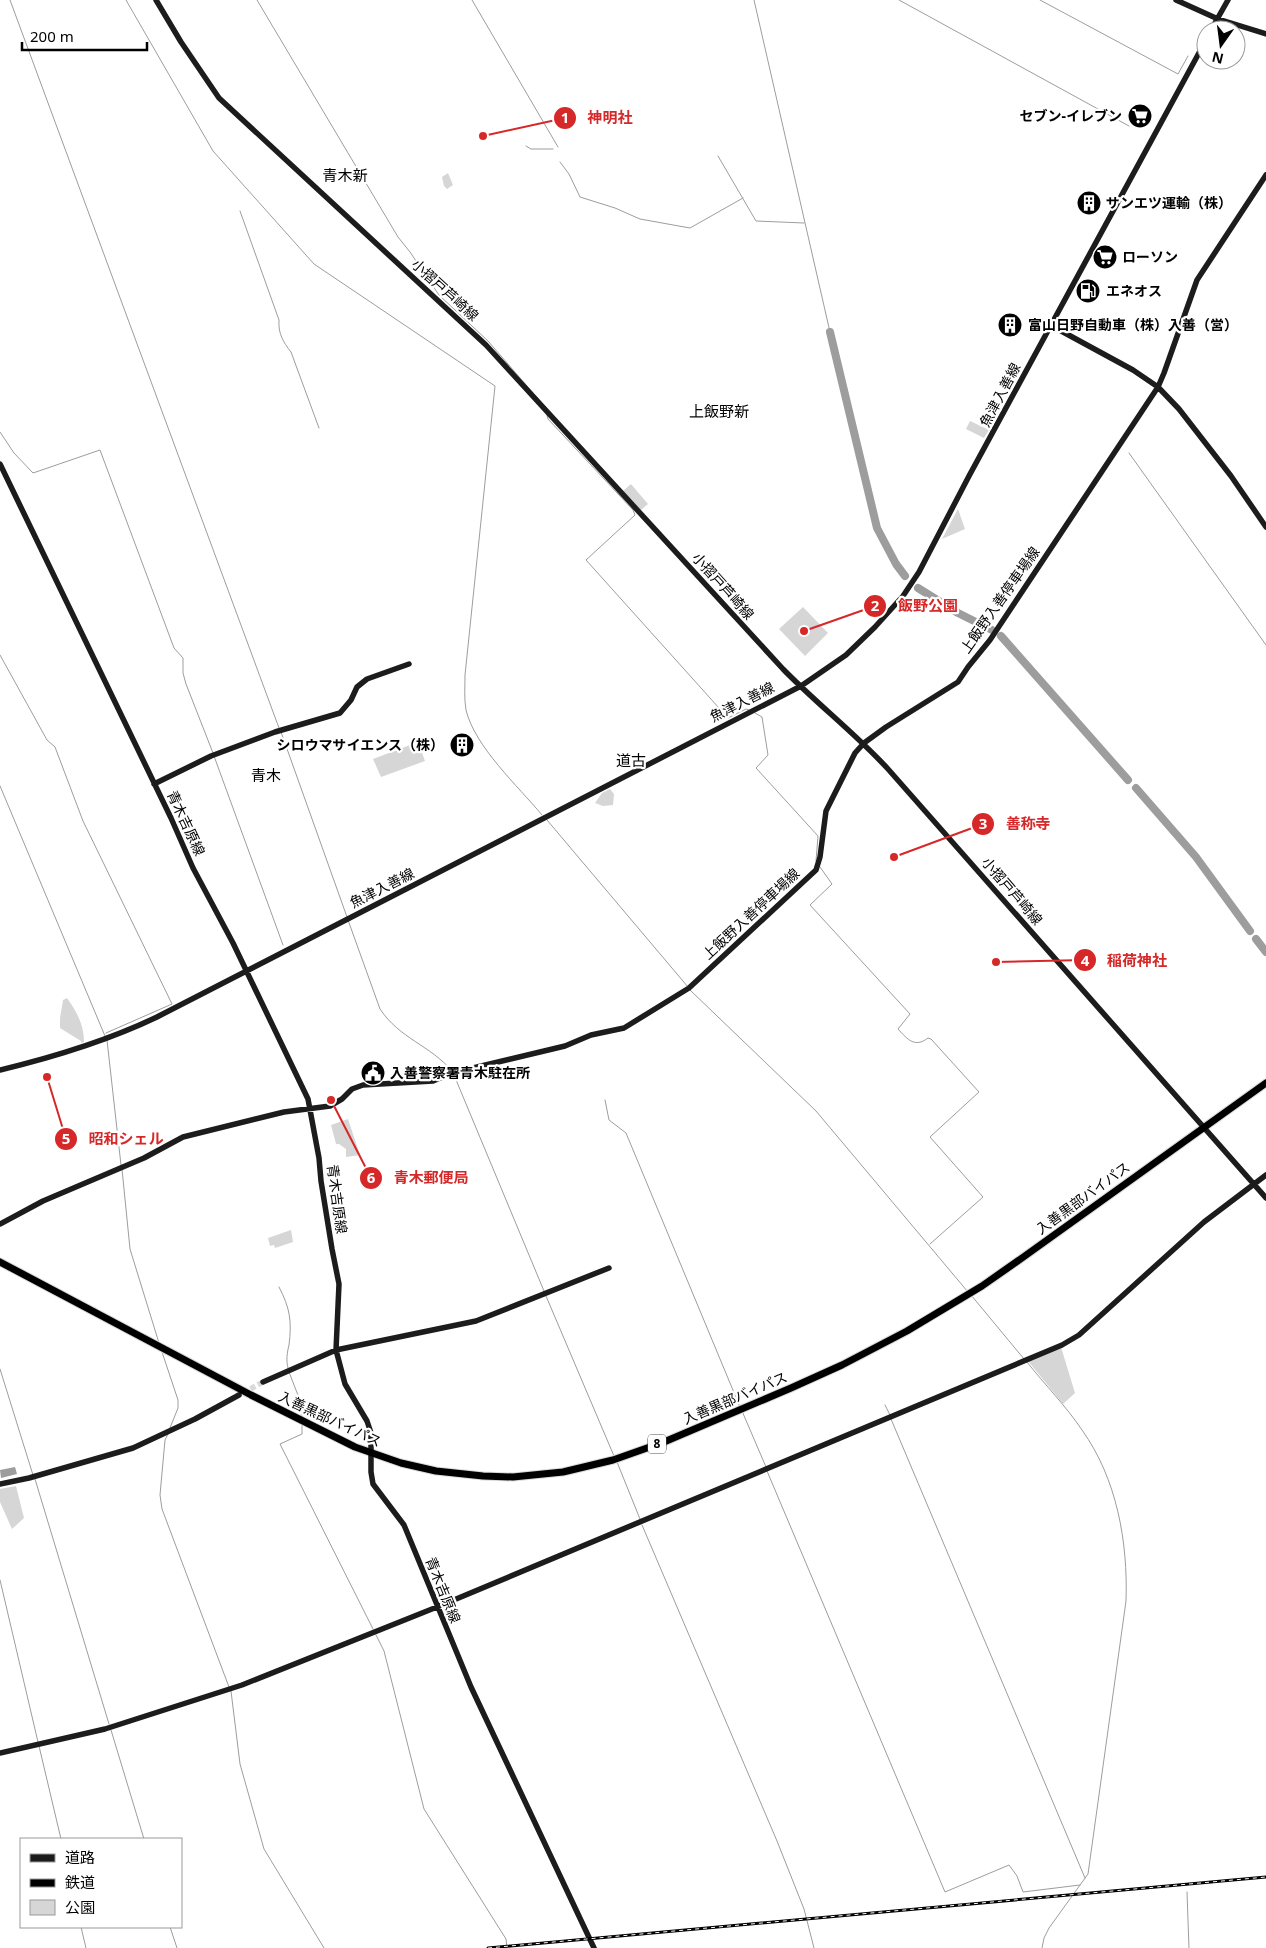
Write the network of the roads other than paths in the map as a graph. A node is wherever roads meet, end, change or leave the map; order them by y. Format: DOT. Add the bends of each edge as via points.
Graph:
graph roads {
  1 [pos="156,0"];
  2 [pos="1176,0"];
  3 [pos="1228,0"];
  4 [pos="1218,20"];
  5 [pos="1246,28"];
  6 [pos="1266,34"];
  7 [pos="1196,59"];
  8 [pos="1266,175"];
  9 [pos="1052,326"];
  10 [pos="1158,387"];
  11 [pos="0,464"];
  12 [pos="1266,527"];
  13 [pos="409,664"];
  14 [pos="801,686"];
  15 [pos="864,743"];
  16 [pos="154,784"];
  17 [pos="247,972"];
  18 [pos="0,1070"];
  19 [pos="1266,1083"];
  20 [pos="310,1109"];
  21 [pos="1204,1127"];
  22 [pos="1266,1175"];
  23 [pos="1254,1184"];
  24 [pos="1266,1198"];
  25 [pos="0,1224"];
  26 [pos="0,1262"];
  27 [pos="609,1268"];
  28 [pos="336,1350"];
  29 [pos="263,1382"];
  30 [pos="239,1395"];
  31 [pos="370,1452"];
  32 [pos="0,1484"];
  33 [pos="437,1607"];
  34 [pos="0,1753"];
  35 [pos="594,1948"];
  1 -- 14 [label="main road, 小摺戸芦崎線" via="185,50 219,98 486,345"];
  2 -- 4 [label="main road"];
  3 -- 4 [label="main road"];
  5 -- 6 [label="main road"];
  7 -- 9 [label="main road, 魚津入善線"];
  8 -- 10 [label="main road, 上飯野入善停車場線" via="1197,280"];
  9 -- 10 [label="main road"];
  9 -- 14 [label="main road, 魚津入善線" via="903,596 846,655"];
  10 -- 12 [label="main road" via="1231,476"];
  10 -- 15 [label="main road, 上飯野入善停車場線" via="1009,612 958,682"];
  11 -- 16 [label="main road, 青木吉原線"];
  13 -- 16 [label="main road" via="366,679 356,687 351,700 340,713 210,756"];
  14 -- 15 [label="main road, 小摺戸芦崎線"];
  14 -- 17 [label="main road, 魚津入善線"];
  15 -- 20 [label="main road, 上飯野入善停車場線" via="849,764 826,810 816,870 688,988 618,1030 452,1073 433,1081 363,1085 352,1089 330,1106"];
  15 -- 21 [label="main road, 小摺戸芦崎線"];
  16 -- 17 [label="main road, 青木吉原線"];
  17 -- 18 [label="main road, 魚津入善線" via="121,1033 69,1052"];
  17 -- 20 [label="main road, 青木吉原線"];
  19 -- 21 [label="highway, 入善黒部バイパス / 8"];
  20 -- 25 [label="main road, 上飯野入善停車場線" via="284,1112 183,1137"];
  20 -- 28 [label="main road, 青木吉原線" via="339,1284"];
  21 -- 23 [label="main road, 小摺戸芦崎線"];
  21 -- 31 [label="highway, 入善黒部バイパス / 8" via="990,1280 914,1326 842,1365 664,1442 588,1468 513,1477 436,1471"];
  22 -- 23 [label="main road"];
  23 -- 24 [label="main road, 小摺戸芦崎線"];
  23 -- 33 [label="main road" via="1204,1222 1079,1335 1062,1345"];
  26 -- 31 [label="highway, 入善黒部バイパス / 8" via="325,1433"];
  27 -- 28 [label="main road" via="476,1321"];
  28 -- 29 [label="main road"];
  28 -- 31 [label="main road, 青木吉原線" via="345,1384 371,1433"];
  30 -- 32 [label="main road" via="133,1448"];
  31 -- 33 [label="main road, 青木吉原線" via="374,1484 404,1525"];
  33 -- 34 [label="main road" via="220,1694 105,1729"];
  33 -- 35 [label="main road, 青木吉原線" via="471,1687"];
}
